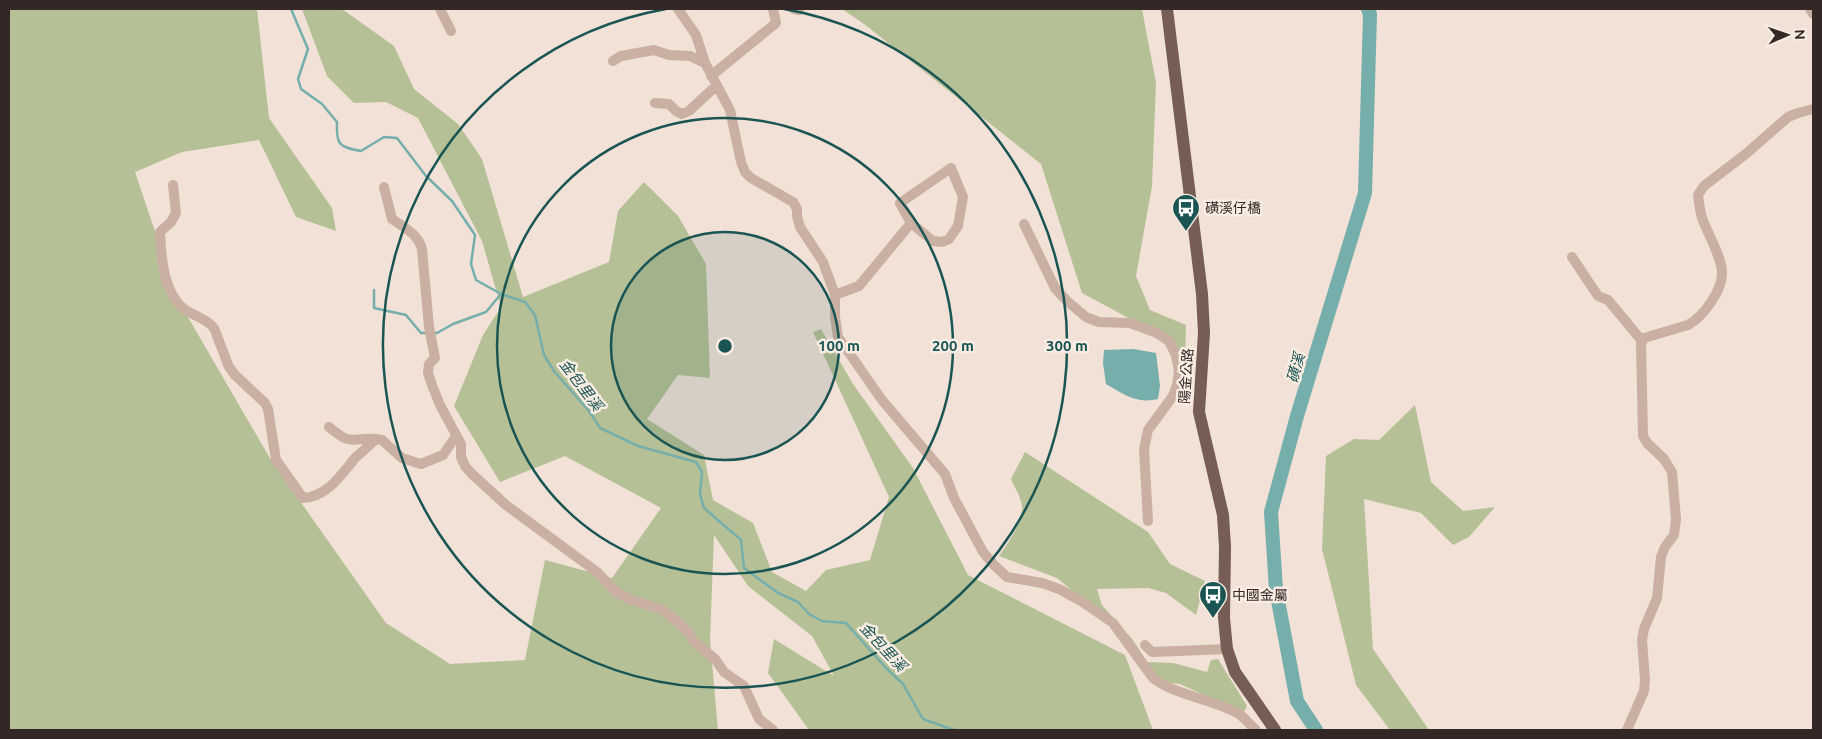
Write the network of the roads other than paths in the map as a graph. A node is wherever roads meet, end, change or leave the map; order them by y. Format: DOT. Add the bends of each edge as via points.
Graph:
graph roads {
  1 [pos="440,9"];
  2 [pos="678,9"];
  3 [pos="773,9"];
  4 [pos="1166,9"];
  5 [pos="1810,9"];
  6 [pos="1813,14"];
  7 [pos="451,32"];
  8 [pos="613,61"];
  9 [pos="705,64"];
  10 [pos="714,81"];
  11 [pos="655,103"];
  12 [pos="1813,109"];
  13 [pos="173,185"];
  14 [pos="384,188"];
  15 [pos="911,223"];
  16 [pos="1024,224"];
  17 [pos="1572,257"];
  18 [pos="835,295"];
  19 [pos="1642,341"];
  20 [pos="329,427"];
  21 [pos="456,436"];
  22 [pos="376,439"];
  23 [pos="1148,521"];
  24 [pos="1145,645"];
  25 [pos="1227,649"];
  26 [pos="774,730"];
  27 [pos="1256,730"];
  28 [pos="1275,730"];
  29 [pos="1627,730"];
  1 -- 7 [label="street"];
  2 -- 9 [label="street" via="696,35"];
  3 -- 10 [label="street" via="776,23"];
  4 -- 25 [label="main road, 陽金公路" via="1202,294 1204,333 1199,412 1224,515"];
  5 -- 6 [label="street"];
  8 -- 9 [label="street" via="621,56 654,50 690,56"];
  9 -- 10 [label="street"];
  10 -- 11 [label="street" via="689,111 682,114 669,104"];
  10 -- 18 [label="street" via="730,110 745,172 793,202 800,226 822,262"];
  12 -- 19 [label="street" via="1788,118 1704,186 1698,195 1722,272 1719,288 1709,306 1694,322"];
  13 -- 22 [label="street" via="176,213 160,232 165,278 179,304 211,323 229,368 265,403 276,460 303,498 316,496 330,487"];
  14 -- 21 [label="street" via="392,219 420,240 435,358 429,364 428,373"];
  15 -- 15 [label="street" via="900,203 950,168 963,197 958,226 950,239 933,241"];
  15 -- 18 [label="street" via="859,286"];
  16 -- 23 [label="street" via="1055,288 1067,302 1086,317 1099,322 1130,323 1157,333 1169,341 1176,354 1177,385 1173,396 1148,430 1144,449"];
  17 -- 19 [label="street" via="1598,296 1608,300"];
  18 -- 27 [label="street" via="838,337 882,400 944,474 983,552 994,565 1007,577 1042,583 1081,601 1113,624 1161,684 1241,715"];
  19 -- 29 [label="street" via="1644,436 1672,472 1676,519 1674,535 1661,557 1657,598 1644,629 1644,691"];
  20 -- 22 [label="street" via="344,440"];
  21 -- 22 [label="street" via="443,455 421,464 402,458 382,440"];
  21 -- 26 [label="street" via="461,444 461,457 472,474 506,505 597,572 616,592 661,609 679,623 724,672 744,686 759,719"];
  24 -- 25 [label="street" via="1152,652"];
  25 -- 28 [label="main road, 陽金公路" via="1235,672"];
}
